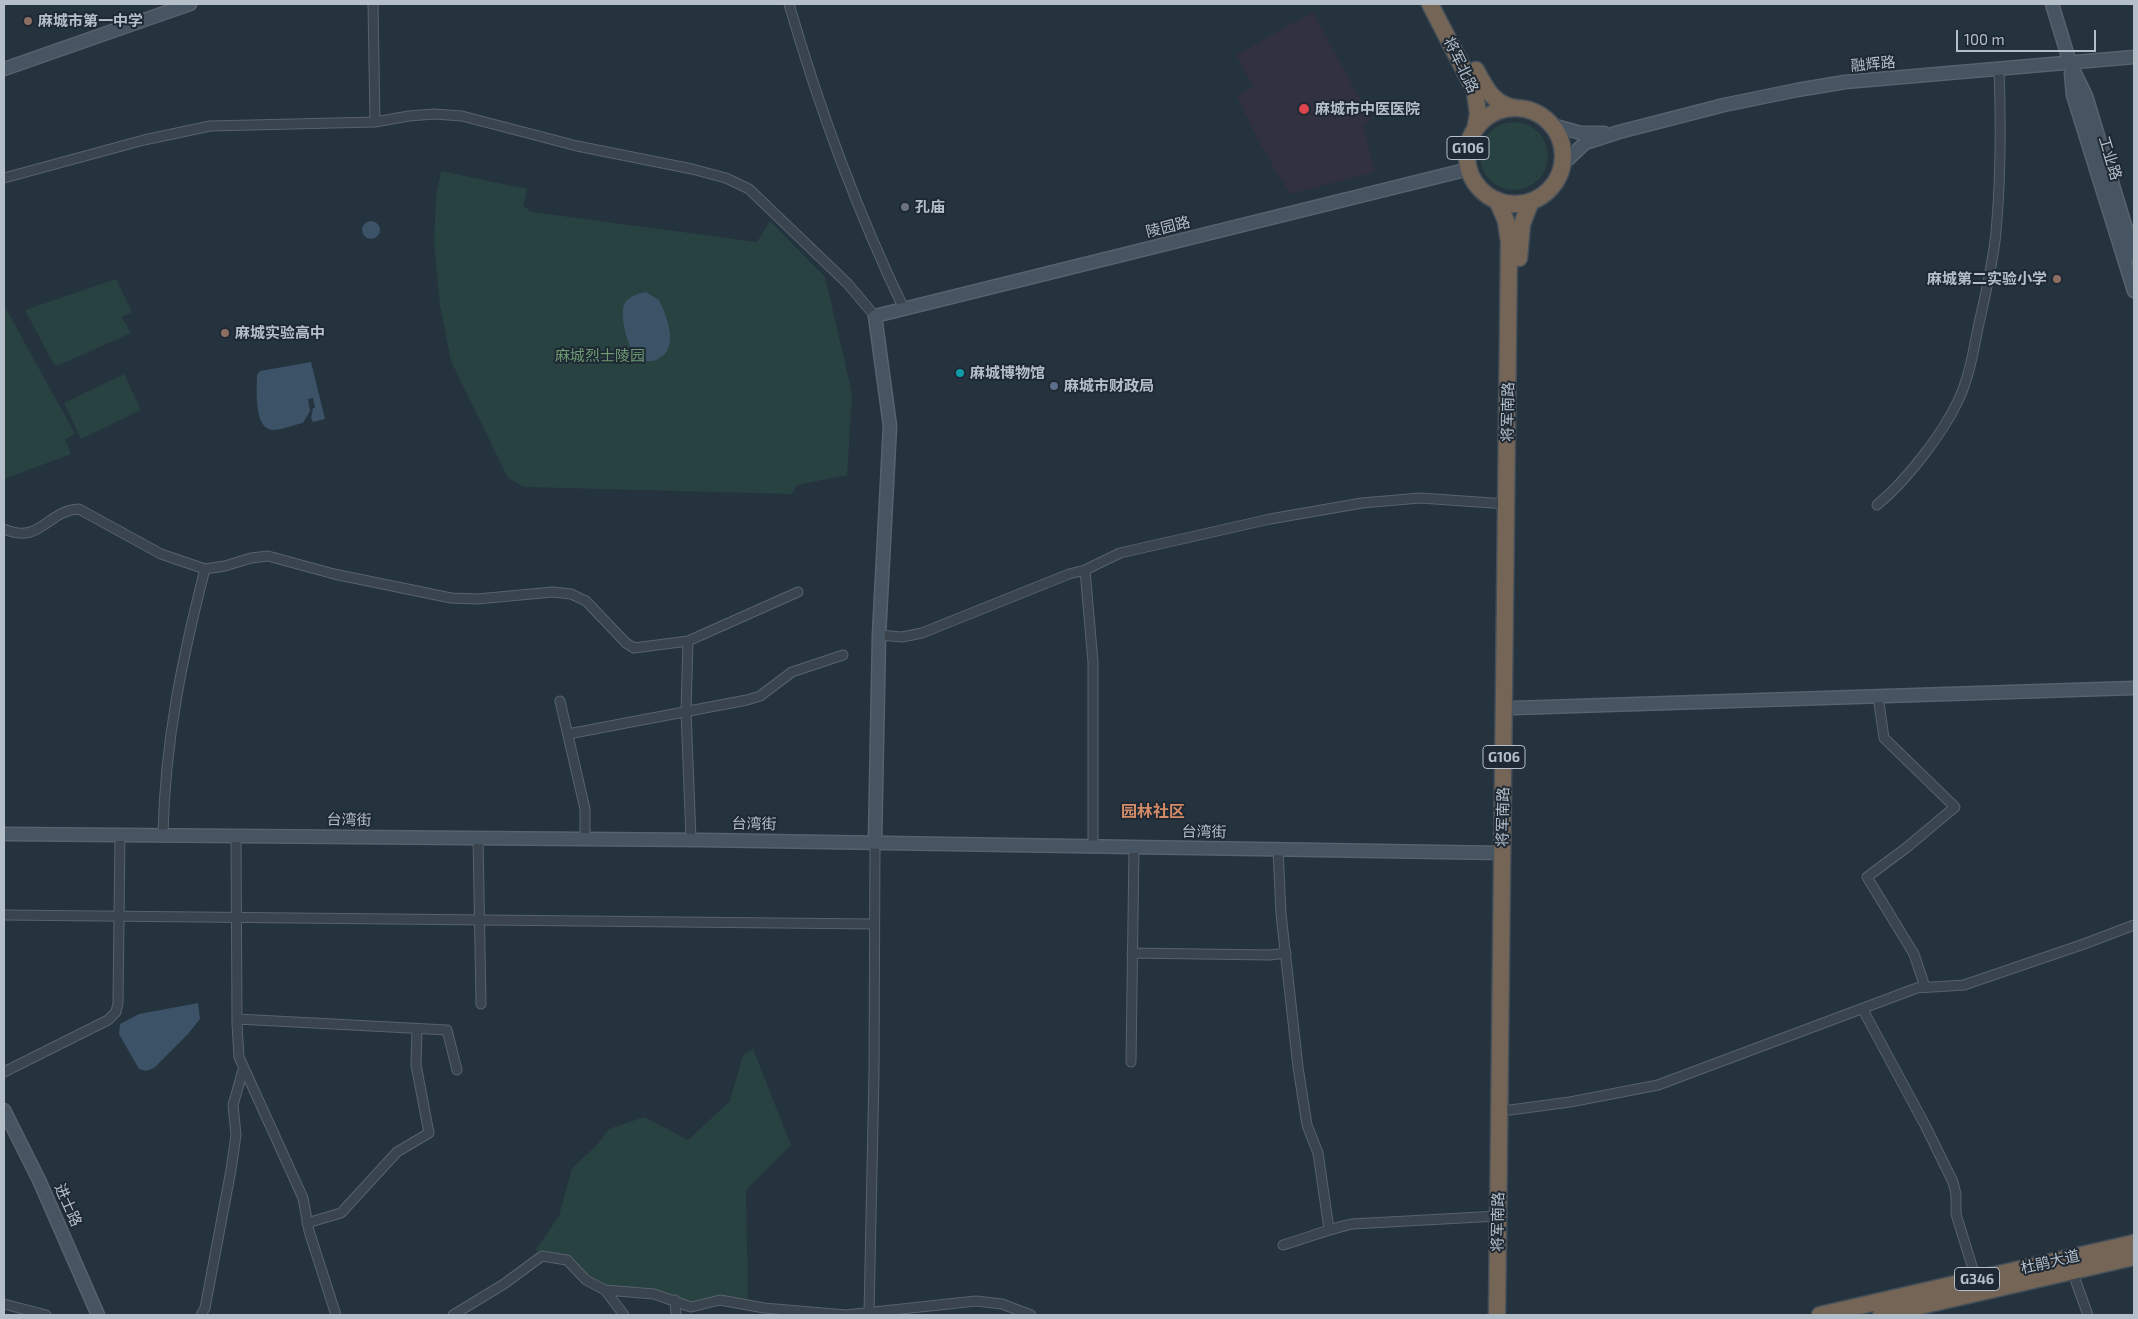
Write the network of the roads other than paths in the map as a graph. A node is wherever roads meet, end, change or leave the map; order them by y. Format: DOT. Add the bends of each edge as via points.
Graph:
graph roads {
  1 [pos="190,4"];
  2 [pos="373,4"];
  3 [pos="1430,4"];
  4 [pos="1442,4"];
  5 [pos="2052,4"];
  6 [pos="791,5"];
  7 [pos="2134,57"];
  8 [pos="2070,63"];
  9 [pos="4,69"];
  10 [pos="1999,69"];
  11 [pos="1516,108"];
  12 [pos="375,122"];
  13 [pos="1552,125"];
  14 [pos="1474,130"];
  15 [pos="1619,132"];
  16 [pos="1562,164"];
  17 [pos="1469,169"];
  18 [pos="4,178"];
  19 [pos="1497,200"];
  20 [pos="1531,201"];
  21 [pos="2134,255"];
  22 [pos="2134,291"];
  23 [pos="904,309"];
  24 [pos="874,316"];
  25 [pos="1506,504"];
  26 [pos="1877,505"];
  27 [pos="4,529"];
  28 [pos="205,569"];
  29 [pos="1085,570"];
  30 [pos="798,592"];
  31 [pos="879,635"];
  32 [pos="688,641"];
  33 [pos="843,655"];
  34 [pos="2134,688"];
  35 [pos="1878,696"];
  36 [pos="560,702"];
  37 [pos="1514,708"];
  38 [pos="686,712"];
  39 [pos="568,734"];
  40 [pos="4,834"];
  41 [pos="120,834"];
  42 [pos="163,834"];
  43 [pos="236,835"];
  44 [pos="478,837"];
  45 [pos="585,838"];
  46 [pos="691,840"];
  47 [pos="875,842"];
  48 [pos="1093,846"];
  49 [pos="1134,847"];
  50 [pos="1278,849"];
  51 [pos="1503,853"];
  52 [pos="4,915"];
  53 [pos="119,916"];
  54 [pos="236,918"];
  55 [pos="480,920"];
  56 [pos="874,924"];
  57 [pos="2134,925"];
  58 [pos="1132,953"];
  59 [pos="1286,953"];
  60 [pos="1925,988"];
  61 [pos="481,1004"];
  62 [pos="1863,1010"];
  63 [pos="237,1019"];
  64 [pos="417,1029"];
  65 [pos="1131,1062"];
  66 [pos="243,1070"];
  67 [pos="458,1070"];
  68 [pos="4,1072"];
  69 [pos="4,1110"];
  70 [pos="1510,1110"];
  71 [pos="4,1128"];
  72 [pos="1498,1216"];
  73 [pos="307,1223"];
  74 [pos="1329,1229"];
  75 [pos="2134,1243"];
  76 [pos="1283,1245"];
  77 [pos="2134,1257"];
  78 [pos="2072,1271"];
  79 [pos="1976,1279"];
  80 [pos="605,1290"];
  81 [pos="675,1300"];
  82 [pos="4,1304"];
  83 [pos="869,1314"];
  84 [pos="46,1315"];
  85 [pos="89,1315"];
  86 [pos="98,1315"];
  87 [pos="201,1315"];
  88 [pos="336,1315"];
  89 [pos="453,1315"];
  90 [pos="624,1315"];
  91 [pos="676,1315"];
  92 [pos="1031,1315"];
  93 [pos="1497,1315"];
  94 [pos="1508,1315"];
  95 [pos="1820,1315"];
  96 [pos="1881,1315"];
  97 [pos="2088,1315"];
  1 -- 9 [label="main road"];
  2 -- 12 [label="street"];
  3 -- 14 [label="highway, 将军北路 / G106" via="1475,91 1478,114"];
  4 -- 11 [label="highway, 将军北路 / G106" via="1485,87 1496,100"];
  5 -- 8 [label="main road, 工业路"];
  6 -- 23 [label="street" via="826,123 879,257"];
  7 -- 8 [label="main road, 融辉路"];
  8 -- 10 [label="main road, 融辉路"];
  8 -- 21 [label="main road, 工业路" via="2086,96"];
  8 -- 22 [label="main road, 工业路" via="2073,95"];
  10 -- 15 [label="main road, 融辉路" via="1845,82 1724,105"];
  10 -- 26 [label="street" via="2001,146 1996,233 1966,380 1949,417 1928,447 1897,488"];
  11 -- 13 [label="highway, G106" via="1540,114"];
  11 -- 14 [label="highway, G106" via="1492,113"];
  12 -- 18 [label="street" via="210,126 144,140"];
  12 -- 24 [label="street" via="409,116 462,116 577,146 692,168 733,180 749,189 847,283"];
  13 -- 15 [label="main road" via="1581,133"];
  13 -- 16 [label="highway" via="1562,146"];
  14 -- 17 [label="highway, G106" via="1468,145"];
  15 -- 16 [label="main road" via="1585,144"];
  16 -- 20 [label="highway" via="1552,186"];
  17 -- 19 [label="highway, G106" via="1476,184"];
  17 -- 23 [label="main road, 陵园路"];
  19 -- 20 [label="highway" via="1514,204"];
  19 -- 25 [label="highway, 将军南路 / G106" via="1506,221 1509,242"];
  20 -- 37 [label="highway, 将军南路 / G106" via="1522,224 1519,248"];
  23 -- 24 [label="main road, 陵园路"];
  24 -- 31 [label="main road" via="890,426"];
  25 -- 29 [label="street" via="1420,498 1362,503 1270,519 1120,553"];
  25 -- 51 [label="highway, 将军南路 / G106"];
  27 -- 28 [label="street" via="30,533 68,510 78,509 155,550"];
  28 -- 32 [label="street" via="268,556 334,574 451,598 477,599 553,592 571,594 586,601 626,644 634,648"];
  28 -- 42 [label="street" via="183,657 165,779"];
  29 -- 31 [label="street" via="922,633 902,637"];
  29 -- 48 [label="street" via="1093,662"];
  30 -- 32 [label="street"];
  31 -- 47 [label="main road"];
  32 -- 38 [label="street"];
  33 -- 38 [label="street" via="792,672 760,696"];
  34 -- 35 [label="main road"];
  35 -- 37 [label="main road"];
  35 -- 60 [label="street" via="1884,738 1955,807 1867,877 1914,954"];
  36 -- 39 [label="street"];
  37 -- 70 [label="highway, 将军南路 / G106"];
  38 -- 39 [label="street"];
  38 -- 46 [label="street"];
  39 -- 45 [label="street" via="585,809"];
  40 -- 41 [label="main road, 台湾街"];
  41 -- 42 [label="main road, 台湾街"];
  41 -- 53 [label="street"];
  42 -- 43 [label="main road, 台湾街"];
  43 -- 44 [label="main road, 台湾街"];
  43 -- 54 [label="street"];
  44 -- 45 [label="main road, 台湾街"];
  44 -- 55 [label="street"];
  45 -- 46 [label="main road, 台湾街"];
  46 -- 47 [label="main road, 台湾街"];
  47 -- 48 [label="main road, 台湾街"];
  47 -- 56 [label="street"];
  48 -- 49 [label="main road, 台湾街"];
  49 -- 50 [label="main road, 台湾街"];
  49 -- 58 [label="street"];
  50 -- 51 [label="main road, 台湾街"];
  50 -- 59 [label="street"];
  51 -- 72 [label="highway, 将军南路 / G106"];
  52 -- 53 [label="street"];
  53 -- 54 [label="street"];
  53 -- 68 [label="street" via="116,1012 108,1020"];
  54 -- 55 [label="street"];
  54 -- 63 [label="street"];
  55 -- 56 [label="street"];
  55 -- 61 [label="street"];
  56 -- 83 [label="street"];
  57 -- 60 [label="street" via="1964,985"];
  58 -- 59 [label="street" via="1270,956"];
  58 -- 65 [label="street"];
  59 -- 74 [label="street" via="1306,1125 1318,1153"];
  60 -- 62 [label="street" via="1917,988"];
  62 -- 70 [label="street" via="1658,1085 1551,1106"];
  62 -- 79 [label="street" via="1952,1182 1956,1214"];
  63 -- 64 [label="street"];
  63 -- 66 [label="street"];
  64 -- 67 [label="street" via="447,1030"];
  64 -- 73 [label="street" via="416,1065 429,1133 397,1152 341,1213"];
  66 -- 73 [label="street" via="303,1198"];
  66 -- 87 [label="street" via="233,1105 236,1135 231,1170"];
  69 -- 86 [label="main road, 进士路"];
  70 -- 94 [label="highway, 将军南路 / G106"];
  71 -- 85 [label="main road, 进士路"];
  72 -- 74 [label="street" via="1352,1224"];
  72 -- 93 [label="highway, 将军南路 / G106"];
  73 -- 88 [label="street"];
  74 -- 76 [label="street"];
  75 -- 79 [label="highway, 杜鹃大道 / G346"];
  77 -- 78 [label="highway, 杜鹃大道 / G346"];
  78 -- 96 [label="highway, 杜鹃大道 / G346"];
  78 -- 97 [label="street"];
  79 -- 95 [label="highway, 杜鹃大道 / G346"];
  80 -- 81 [label="street" via="654,1294"];
  80 -- 89 [label="street" via="586,1280 567,1260 542,1256"];
  80 -- 90 [label="street"];
  81 -- 83 [label="street" via="691,1306 720,1300 846,1315"];
  81 -- 91 [label="street"];
  82 -- 84 [label="street"];
  83 -- 92 [label="street" via="976,1301 1002,1304"];
}
